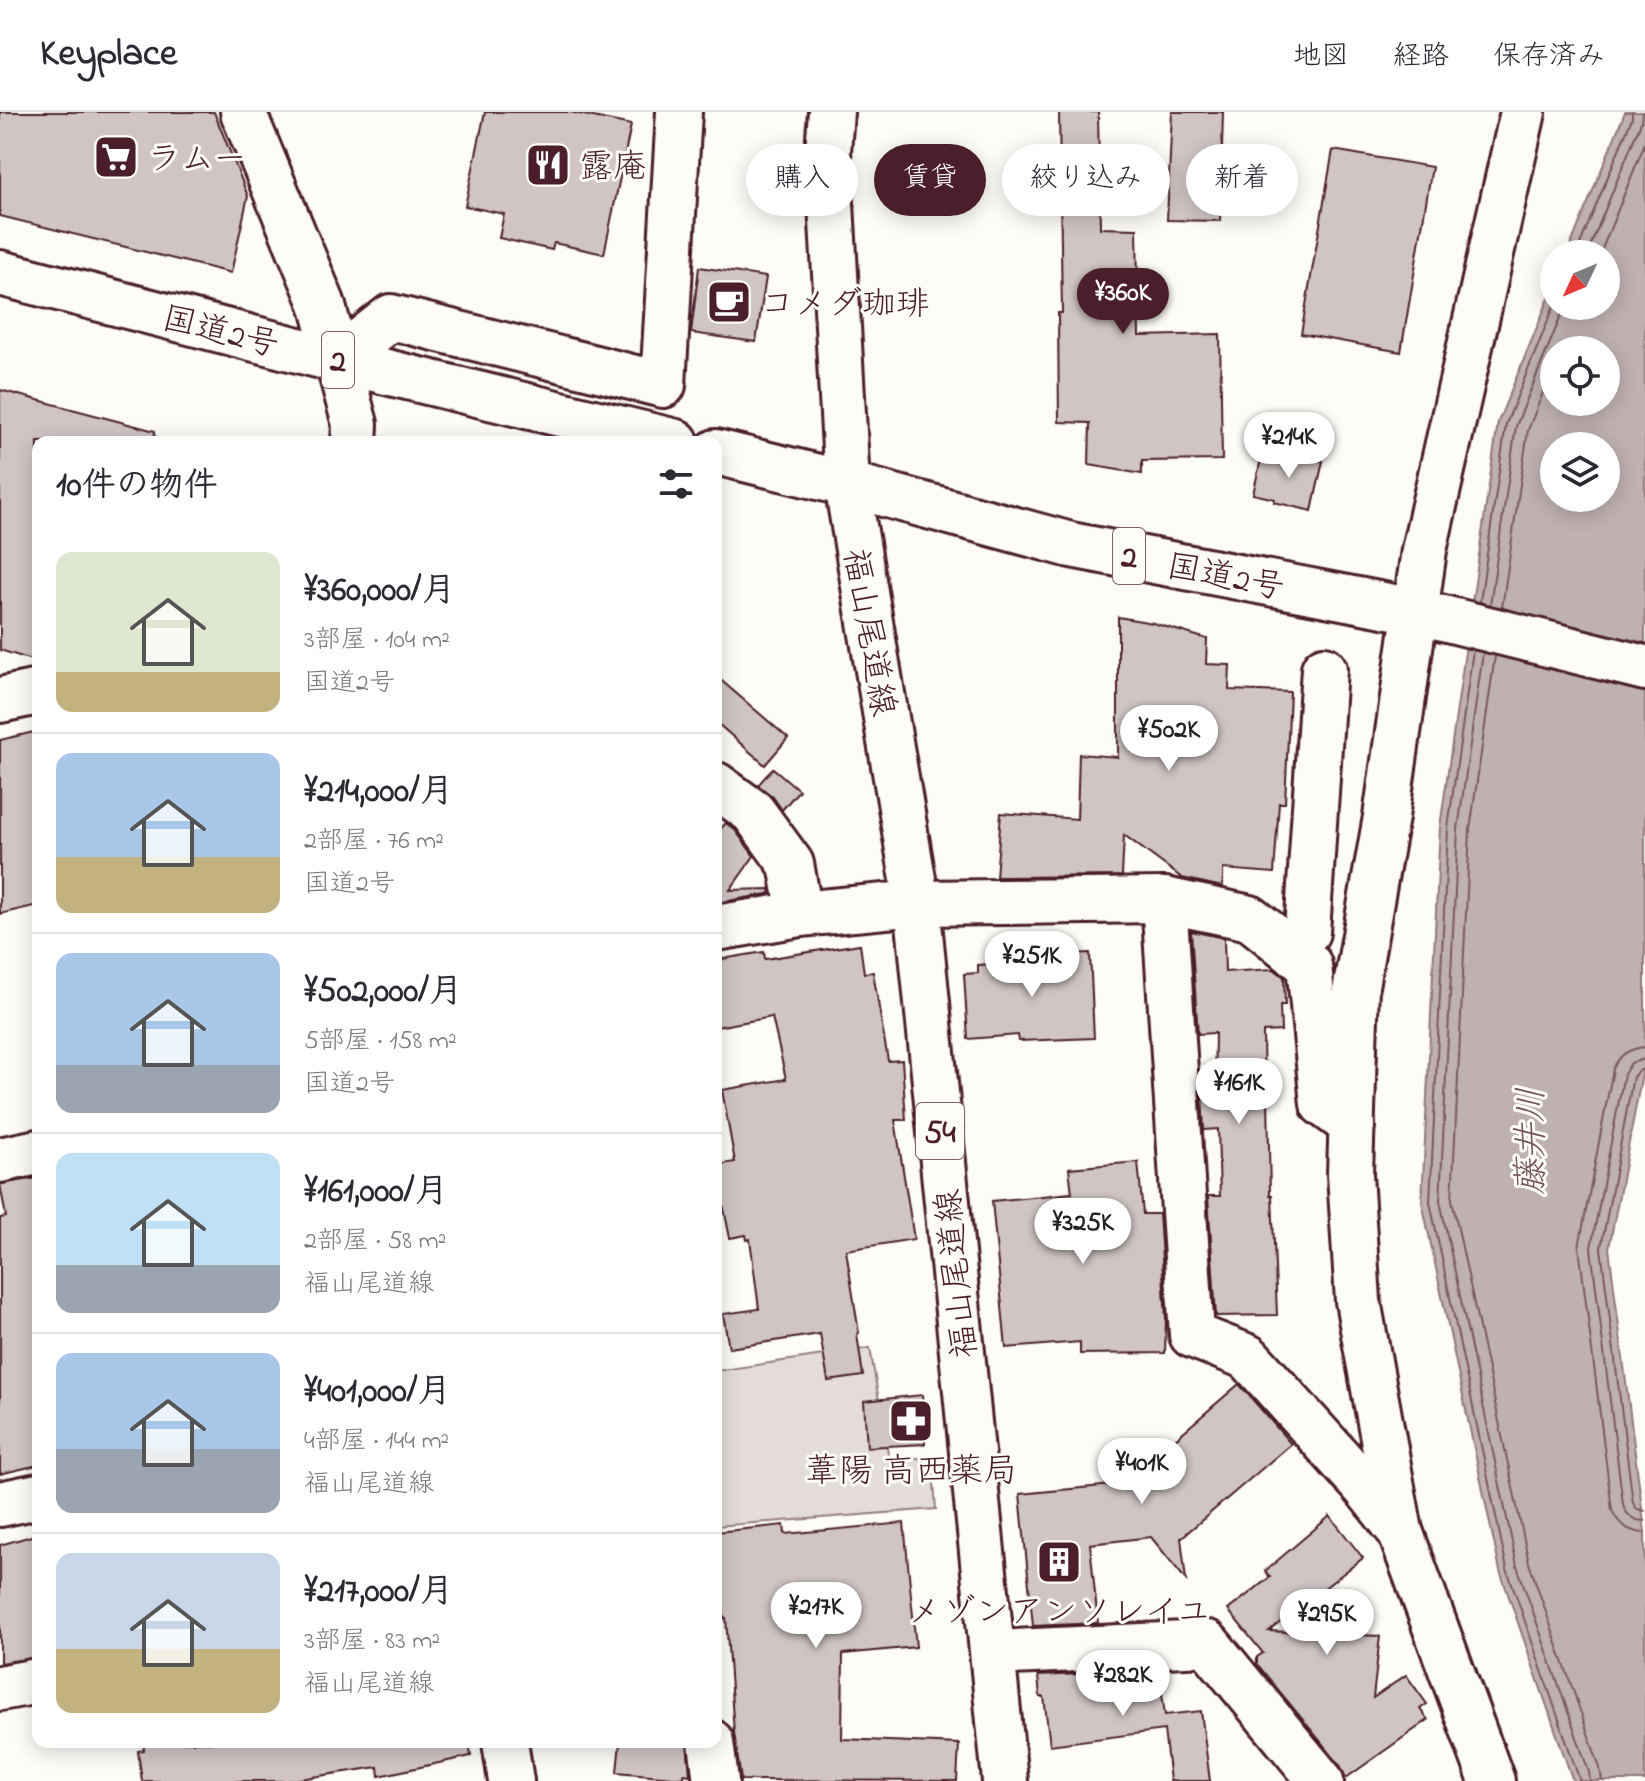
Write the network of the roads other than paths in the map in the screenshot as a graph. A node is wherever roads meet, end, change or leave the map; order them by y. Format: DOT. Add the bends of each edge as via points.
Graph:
graph roads {
  1 [pos="243,112"];
  2 [pos="679,112"];
  3 [pos="831,112"];
  4 [pos="1523,112"];
  5 [pos="0,273"];
  6 [pos="337,360"];
  7 [pos="354,436"];
  8 [pos="651,436"];
  9 [pos="722,453"];
  10 [pos="847,484"];
  11 [pos="1415,611"];
  12 [pos="1645,668"];
  13 [pos="1324,669"];
  14 [pos="32,693"];
  15 [pos="0,700"];
  16 [pos="722,789"];
  17 [pos="1164,900"];
  18 [pos="917,903"];
  19 [pos="800,914"];
  20 [pos="722,927"];
  21 [pos="1290,950"];
  22 [pos="1352,1125"];
  23 [pos="32,1153"];
  24 [pos="0,1160"];
  25 [pos="1379,1487"];
  26 [pos="32,1497"];
  27 [pos="0,1504"];
  28 [pos="993,1653"];
  29 [pos="32,1682"];
  30 [pos="0,1688"];
  31 [pos="506,1748"];
  32 [pos="712,1748"];
  33 [pos="511,1781"];
  34 [pos="716,1781"];
  35 [pos="1005,1781"];
  36 [pos="1321,1781"];
  37 [pos="1492,1781"];
  1 -- 6 [label="main road" via="322,303"];
  2 -- 6 [label="main road" via="663,385 391,317"];
  3 -- 10 [label="main road, 福山尾道線" via="828,151"];
  4 -- 11 [label="main road" via="1424,550"];
  5 -- 6 [label="main road, 国道2号 / 2"];
  6 -- 7 [label="main road"];
  6 -- 8 [label="main road, 国道2号 / 2"];
  9 -- 10 [label="main road, 国道2号 / 2"];
  10 -- 11 [label="main road, 国道2号 / 2" via="1071,545"];
  10 -- 18 [label="main road, 福山尾道線 / 54"];
  11 -- 12 [label="main road, 国道2号 / 2"];
  11 -- 22 [label="main road" via="1356,986"];
  13 -- 21 [label="main road" via="1307,932"];
  14 -- 15 [label="main road"];
  16 -- 19 [label="main road" via="753,812 791,864"];
  17 -- 18 [label="main road"];
  17 -- 21 [label="main road" via="1250,918"];
  17 -- 25 [label="main road" via="1192,1335 1248,1357"];
  18 -- 19 [label="main road"];
  18 -- 28 [label="main road, 福山尾道線 / 54"];
  19 -- 20 [label="main road"];
  21 -- 22 [label="main road" via="1309,965 1323,1104"];
  22 -- 25 [label="main road" via="1358,1301"];
  23 -- 24 [label="main road"];
  25 -- 37 [label="main road"];
  26 -- 27 [label="main road"];
  28 -- 35 [label="main road, 福山尾道線 / 54"];
  28 -- 36 [label="main road" via="1207,1643"];
  29 -- 30 [label="main road"];
  31 -- 33 [label="main road"];
  32 -- 34 [label="main road"];
}
